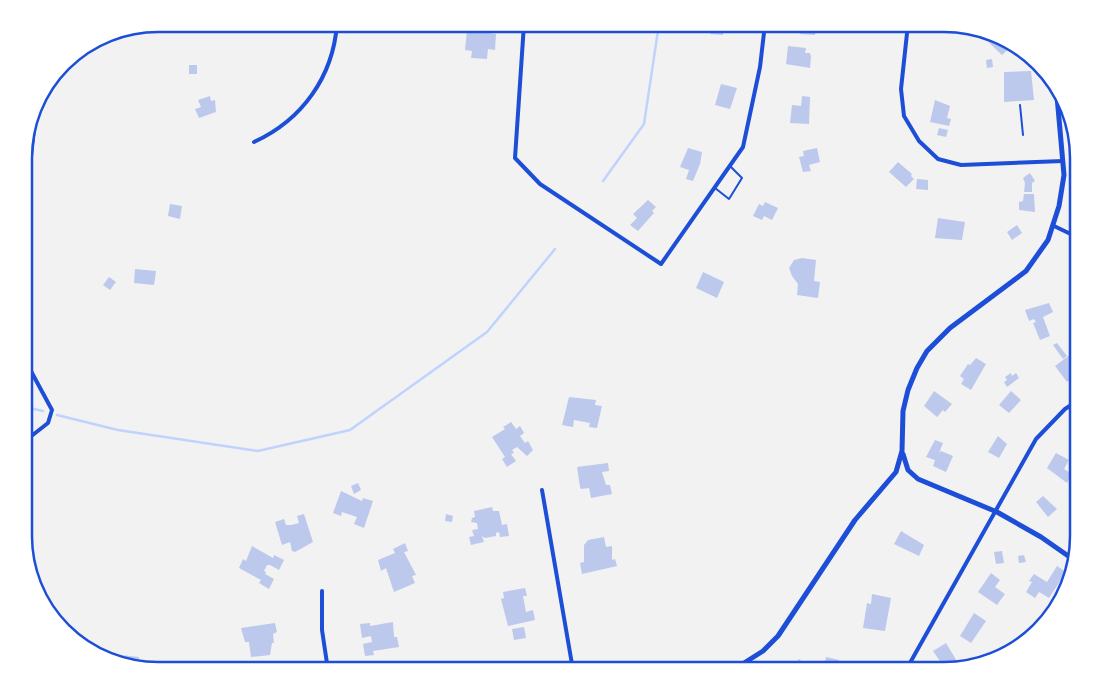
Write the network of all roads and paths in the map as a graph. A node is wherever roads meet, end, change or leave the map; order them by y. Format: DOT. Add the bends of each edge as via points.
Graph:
graph roads {
  1 [pos="764,32"];
  2 [pos="907,32"];
  3 [pos="336,33"];
  4 [pos="523,33"];
  5 [pos="1058,103"];
  6 [pos="1020,105"];
  7 [pos="1023,135"];
  8 [pos="254,142"];
  9 [pos="1063,161"];
  10 [pos="730,166"];
  11 [pos="715,188"];
  12 [pos="1054,226"];
  13 [pos="1070,234"];
  14 [pos="32,373"];
  15 [pos="1070,405"];
  16 [pos="32,435"];
  17 [pos="902,451"];
  18 [pos="542,490"];
  19 [pos="997,512"];
  20 [pos="1068,556"];
  21 [pos="322,591"];
  22 [pos="572,661"];
  23 [pos="747,661"];
  24 [pos="911,661"];
  25 [pos="327,662"];
  1 -- 10 [label="street" via="743,147"];
  2 -- 9 [label="street" via="901,89 904,116 918,141 938,159 961,165"];
  3 -- 8 [label="street" via="326,71 311,98 282,127"];
  4 -- 11 [label="street" via="515,158 540,184 661,264"];
  5 -- 9 [label="street"];
  6 -- 7 [label="path"];
  9 -- 12 [label="street" via="1062,191"];
  10 -- 11 [label="street"];
  10 -- 11 [label="lane" via="742,178 730,199"];
  12 -- 13 [label="street"];
  12 -- 17 [label="street" via="1039,255 1026,271 950,328 927,351 908,390 903,411"];
  14 -- 16 [label="street" via="52,410 48,423"];
  15 -- 19 [label="street" via="1036,439"];
  17 -- 19 [label="street" via="908,470 918,479"];
  17 -- 23 [label="street" via="896,472 850,527 778,636"];
  18 -- 22 [label="street"];
  19 -- 20 [label="street"];
  19 -- 24 [label="street"];
  21 -- 25 [label="street" via="322,630"];
}
